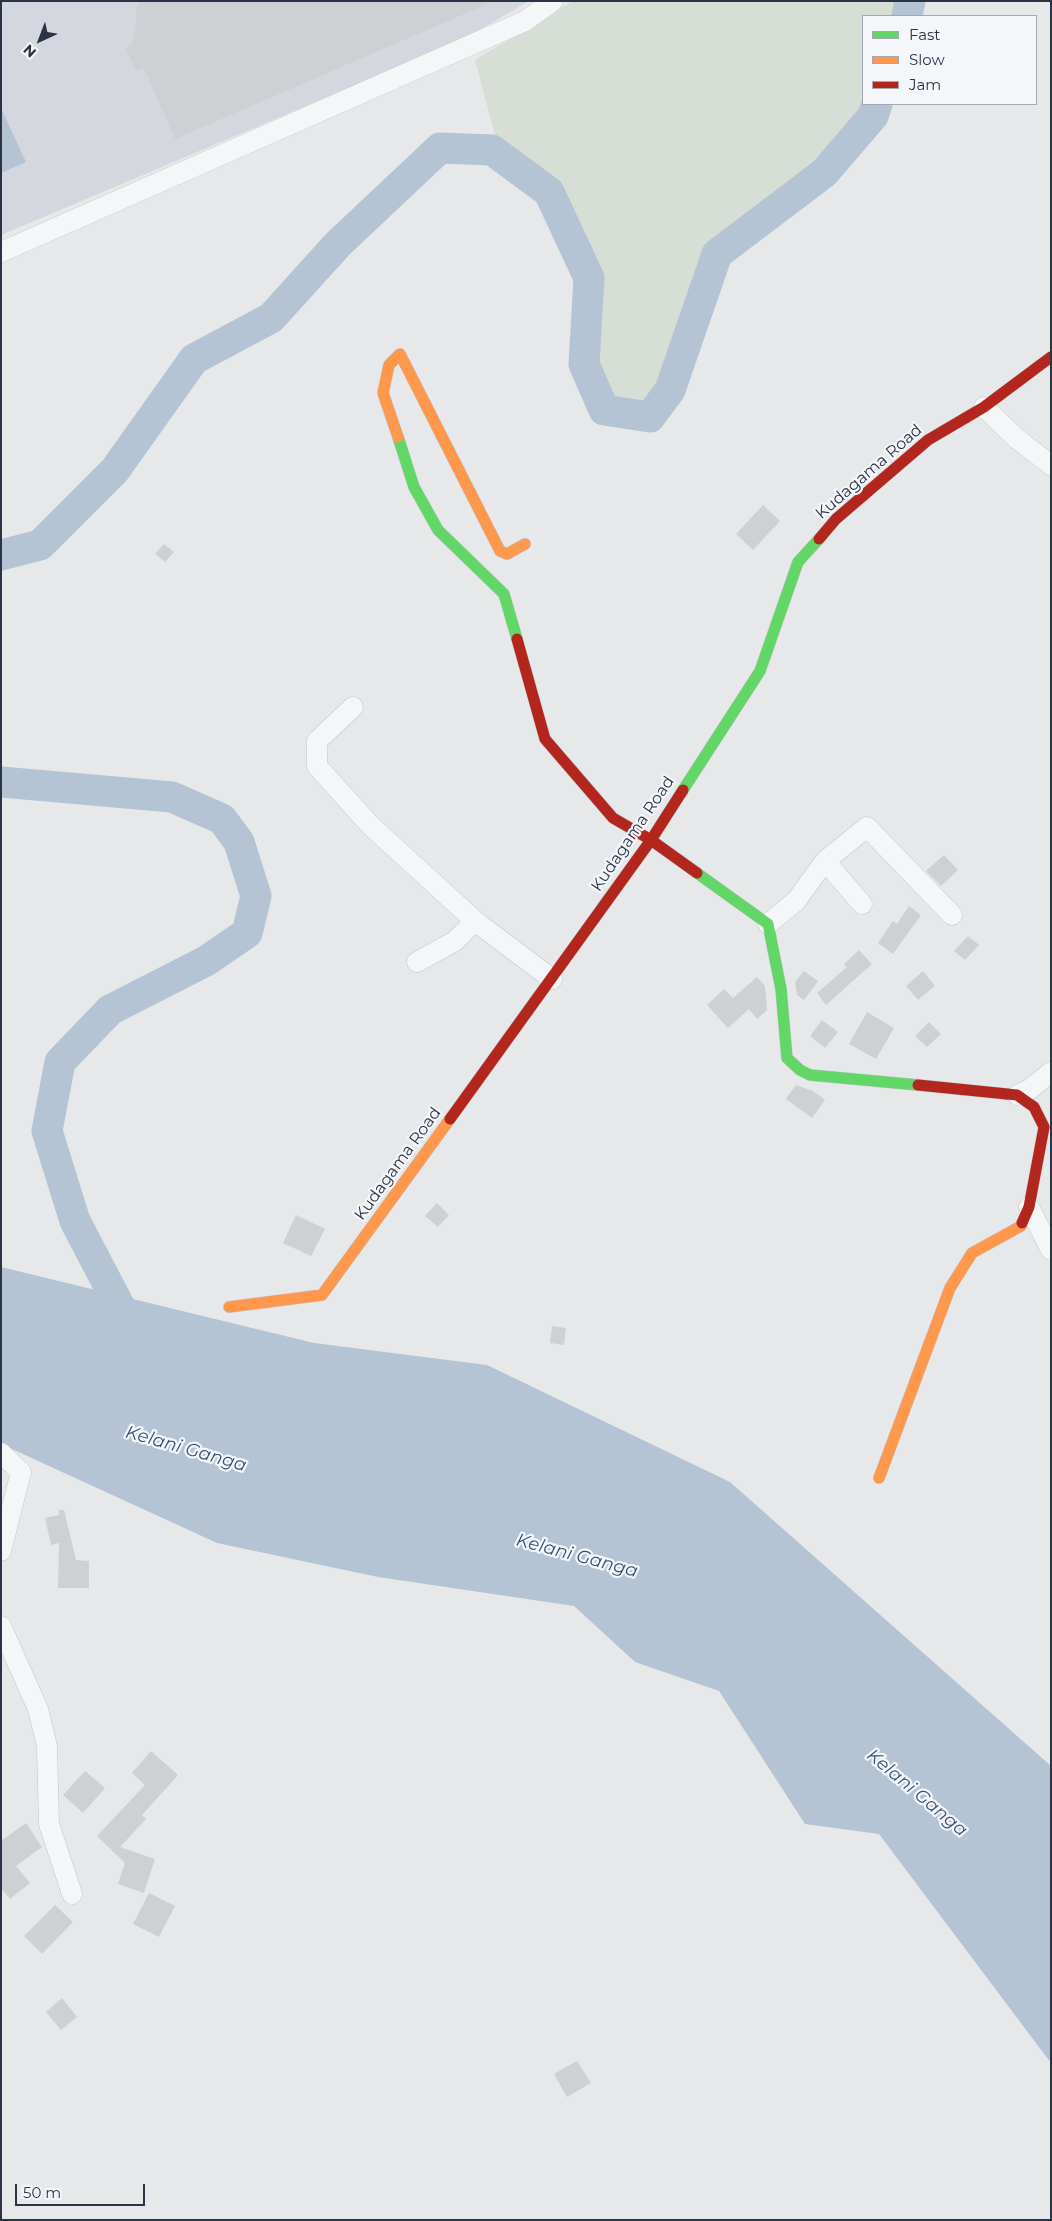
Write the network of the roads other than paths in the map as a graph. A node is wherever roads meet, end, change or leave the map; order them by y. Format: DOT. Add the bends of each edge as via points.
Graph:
graph roads {
  1 [pos="553,1"];
  2 [pos="1,252"];
  3 [pos="1051,357"];
  4 [pos="984,407"];
  5 [pos="1051,465"];
  6 [pos="525,544"];
  7 [pos="353,707"];
  8 [pos="651,840"];
  9 [pos="825,861"];
  10 [pos="862,904"];
  11 [pos="952,914"];
  12 [pos="475,921"];
  13 [pos="768,924"];
  14 [pos="417,962"];
  15 [pos="552,979"];
  16 [pos="1051,1072"];
  17 [pos="1018,1095"];
  18 [pos="1029,1207"];
  19 [pos="1051,1250"];
  20 [pos="229,1307"];
  21 [pos="1,1453"];
  22 [pos="879,1478"];
  23 [pos="1,1551"];
  24 [pos="1,1626"];
  25 [pos="72,1894"];
  1 -- 2 [label="street" via="525,21"];
  3 -- 4 [label="street, Kudagama Road"];
  4 -- 5 [label="street"];
  4 -- 8 [label="street, Kudagama Road" via="928,440 836,519 798,562 760,671"];
  6 -- 8 [label="street" via="507,554 500,551 400,354 389,365 383,393 414,487 438,530 504,594 545,739 614,818"];
  7 -- 12 [label="street" via="317,741 317,766 370,825"];
  8 -- 13 [label="street"];
  8 -- 15 [label="street, Kudagama Road"];
  9 -- 10 [label="street"];
  9 -- 11 [label="street" via="867,827"];
  9 -- 13 [label="street" via="796,901"];
  12 -- 14 [label="street" via="455,941"];
  12 -- 15 [label="street"];
  13 -- 17 [label="street" via="781,989 787,1058 800,1070 810,1075"];
  15 -- 20 [label="street, Kudagama Road" via="322,1295"];
  16 -- 17 [label="street"];
  17 -- 18 [label="street" via="1034,1107 1044,1127"];
  18 -- 19 [label="street"];
  18 -- 22 [label="street" via="1021,1226 972,1253 950,1288"];
  21 -- 23 [label="street" via="21,1472"];
  24 -- 25 [label="street" via="38,1709 47,1746 50,1824"];
}
